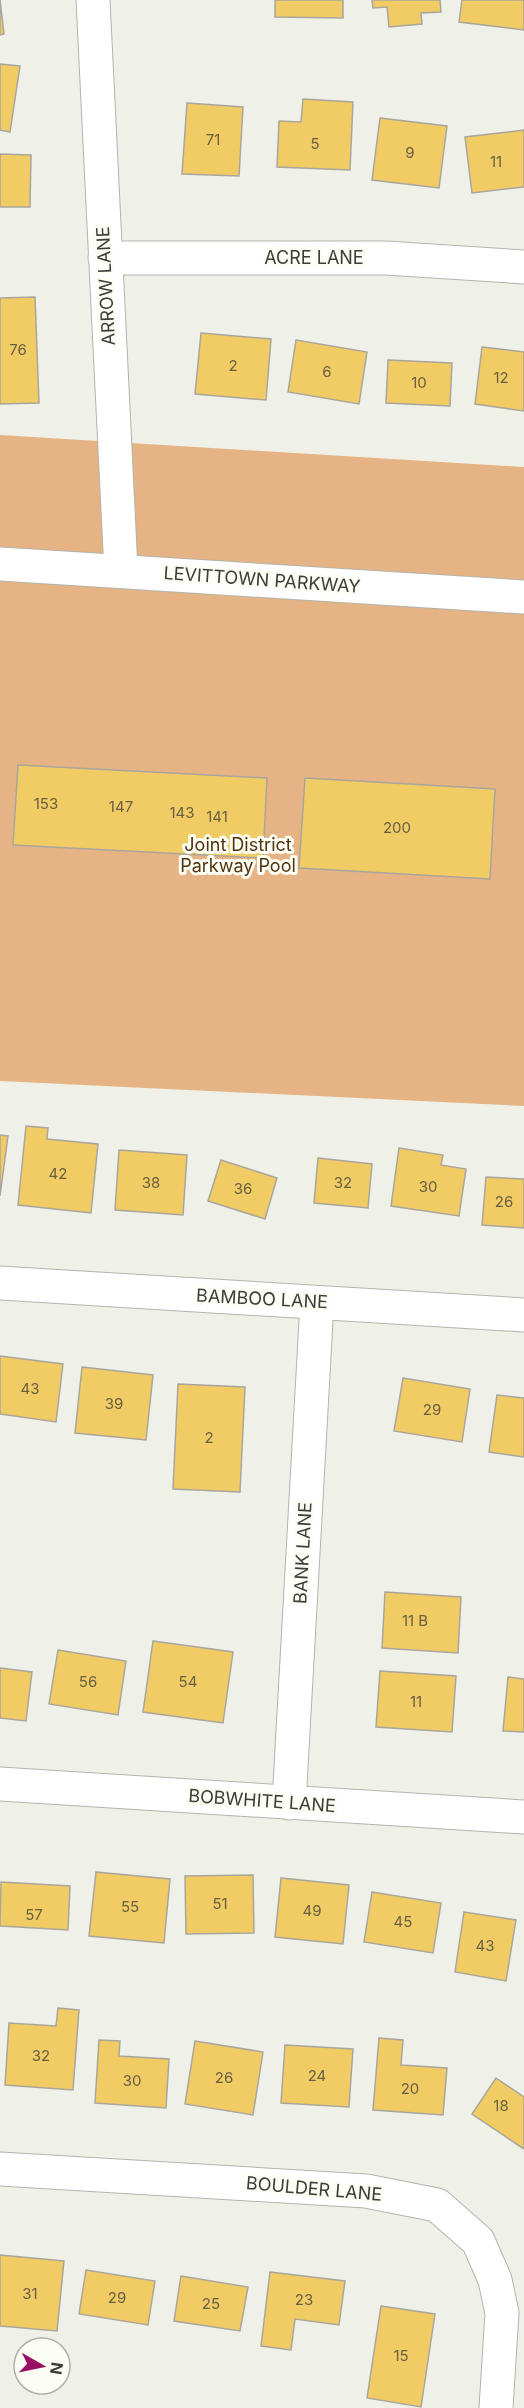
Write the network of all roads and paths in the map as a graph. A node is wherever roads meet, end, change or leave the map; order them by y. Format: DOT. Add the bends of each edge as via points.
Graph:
graph roads {
  1 [pos="93,0"];
  2 [pos="105,258"];
  3 [pos="524,267"];
  4 [pos="0,564"];
  5 [pos="121,571"];
  6 [pos="524,597"];
  7 [pos="0,1283"];
  8 [pos="318,1303"];
  9 [pos="524,1315"];
  10 [pos="0,1784"];
  11 [pos="289,1803"];
  12 [pos="524,1817"];
  13 [pos="0,2169"];
  14 [pos="496,2408"];
  1 -- 2 [label="street, ARROW LANE"];
  2 -- 3 [label="street, ACRE LANE" via="386,258"];
  2 -- 5 [label="street, ARROW LANE"];
  4 -- 5 [label="street, LEVITTOWN PARKWAY"];
  5 -- 6 [label="street, LEVITTOWN PARKWAY"];
  7 -- 8 [label="street, BAMBOO LANE"];
  8 -- 9 [label="street, BAMBOO LANE"];
  8 -- 11 [label="street, BANK LANE"];
  10 -- 11 [label="street, BOBWHITE LANE"];
  11 -- 12 [label="street, BOBWHITE LANE"];
  13 -- 14 [label="street, BOULDER LANE" via="366,2191 437,2205 478,2241 495,2280 502,2313"];
}
